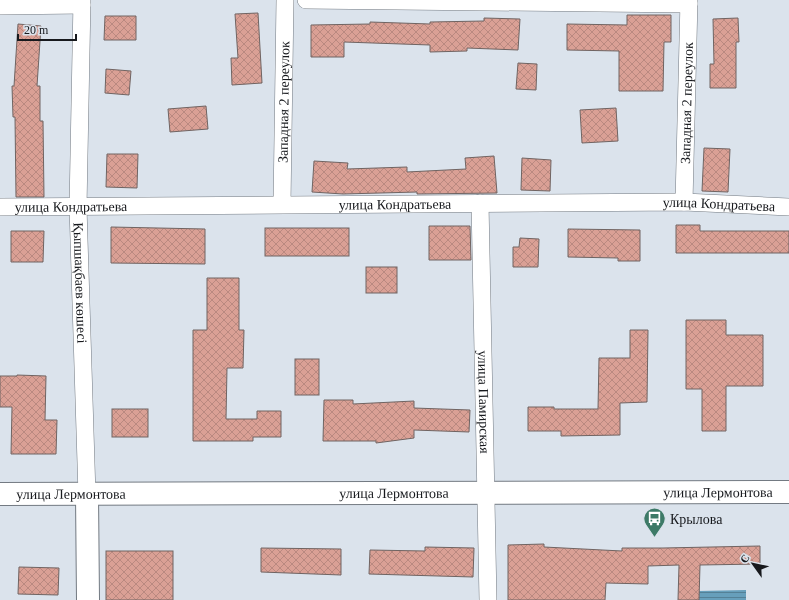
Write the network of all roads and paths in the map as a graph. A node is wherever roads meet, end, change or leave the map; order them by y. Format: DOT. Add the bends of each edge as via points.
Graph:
graph roads {
  1 [pos="285,0"];
  2 [pos="306,0"];
  3 [pos="689,2"];
  4 [pos="82,3"];
  5 [pos="0,6"];
  6 [pos="684,202"];
  7 [pos="480,203"];
  8 [pos="282,204"];
  9 [pos="0,207"];
  10 [pos="78,207"];
  11 [pos="789,207"];
  12 [pos="789,492"];
  13 [pos="486,493"];
  14 [pos="0,494"];
  15 [pos="87,494"];
  16 [pos="88,600"];
  17 [pos="488,600"];
  1 -- 8 [label="street, Западная 2 переулок"];
  2 -- 3 [label="street, Западная 2 переулок"];
  3 -- 6 [label="street, Западная 2 переулок"];
  4 -- 5 [label="street"];
  4 -- 10 [label="street, Қыпшақбаев көшесі"];
  6 -- 7 [label="street, улица Кондратьева"];
  6 -- 11 [label="street, улица Кондратьева"];
  7 -- 8 [label="street, улица Кондратьева"];
  7 -- 13 [label="street, улица Памирская"];
  8 -- 10 [label="street, улица Кондратьева"];
  9 -- 10 [label="street, улица Кондратьева"];
  10 -- 15 [label="street, Қыпшақбаев көшесі"];
  12 -- 13 [label="main road, улица Лермонтова"];
  13 -- 15 [label="main road, улица Лермонтова"];
  13 -- 17 [label="street, улица Памирская"];
  14 -- 15 [label="main road, улица Лермонтова"];
  15 -- 16 [label="main road"];
}
